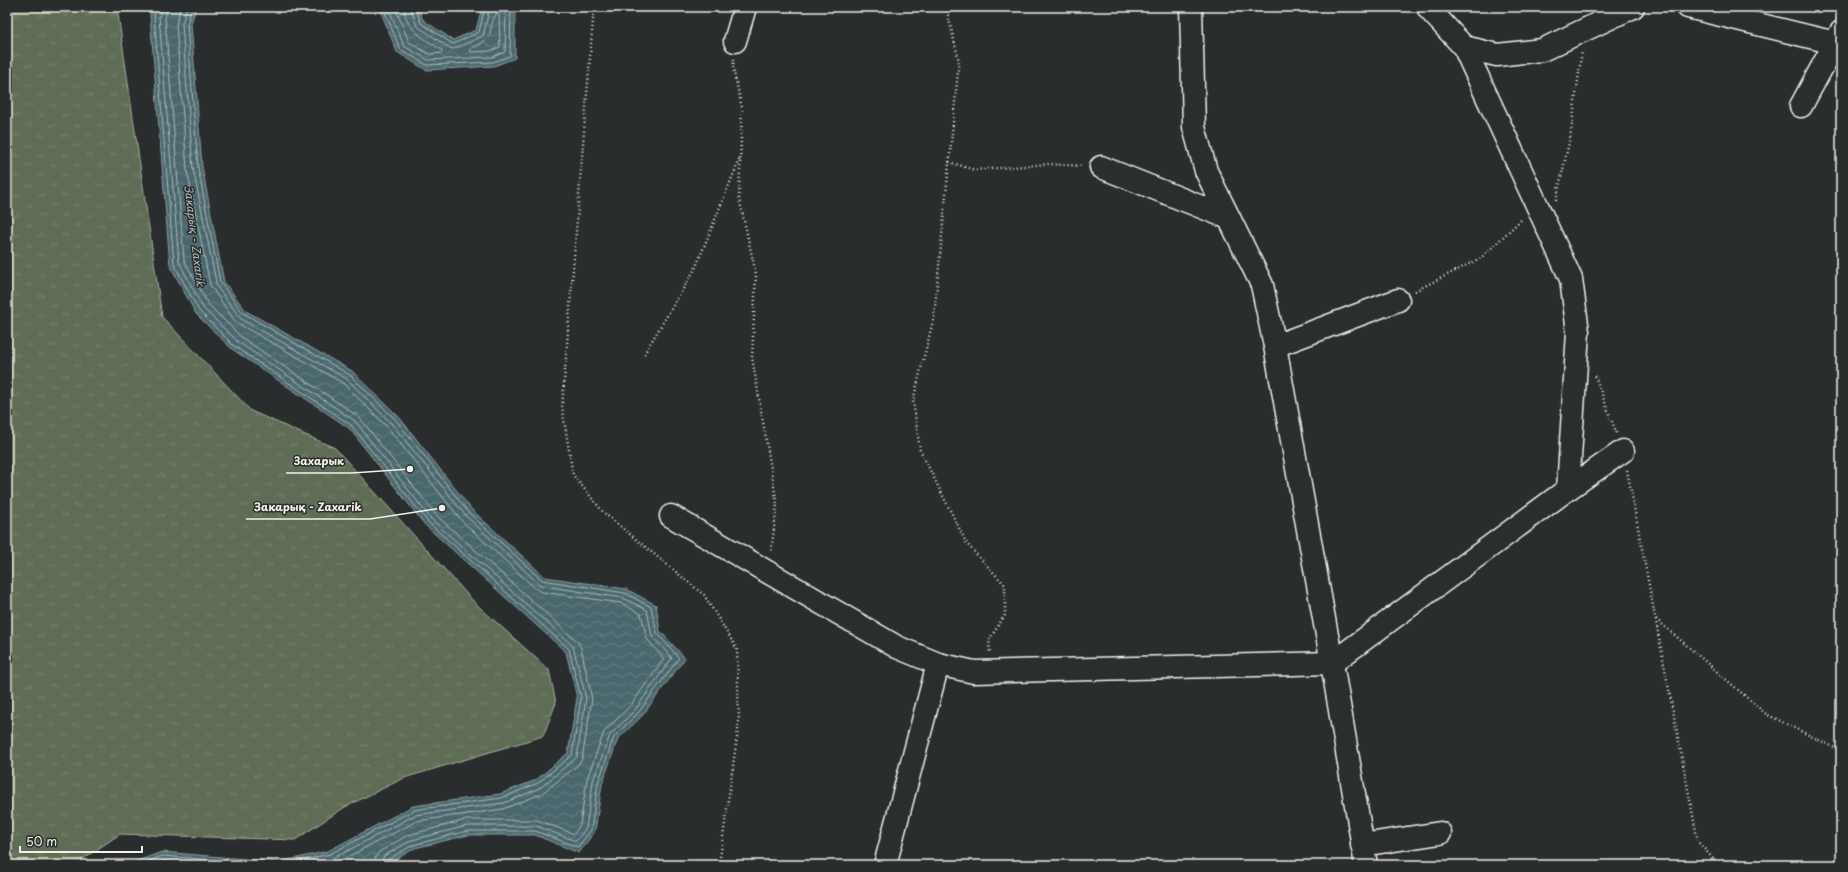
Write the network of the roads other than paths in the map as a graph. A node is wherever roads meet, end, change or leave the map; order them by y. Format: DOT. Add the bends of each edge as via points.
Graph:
graph roads {
  1 [pos="745,7"];
  2 [pos="1191,7"];
  3 [pos="1633,7"];
  4 [pos="1688,7"];
  5 [pos="1427,8"];
  6 [pos="1714,10"];
  7 [pos="735,41"];
  8 [pos="1839,41"];
  9 [pos="1464,47"];
  10 [pos="1801,106"];
  11 [pos="1101,167"];
  12 [pos="1230,218"];
  13 [pos="1398,300"];
  14 [pos="1276,346"];
  15 [pos="1623,451"];
  16 [pos="1568,489"];
  17 [pos="671,516"];
  18 [pos="1332,663"];
  19 [pos="938,664"];
  20 [pos="1440,832"];
  21 [pos="1364,855"];
  22 [pos="885,865"];
  1 -- 7 [label="street"];
  2 -- 12 [label="street" via="1194,126 1206,171"];
  3 -- 9 [label="street" via="1542,50 1497,56"];
  4 -- 6 [label="street"];
  5 -- 9 [label="street"];
  6 -- 8 [label="street"];
  8 -- 10 [label="street"];
  9 -- 16 [label="street" via="1571,279 1578,332"];
  11 -- 12 [label="street"];
  12 -- 14 [label="street" via="1262,285"];
  13 -- 14 [label="street"];
  14 -- 18 [label="street"];
  15 -- 16 [label="street"];
  16 -- 18 [label="street"];
  17 -- 19 [label="street" via="897,648"];
  18 -- 19 [label="street" via="974,672"];
  18 -- 21 [label="street"];
  19 -- 22 [label="street"];
  20 -- 21 [label="street"];
}
